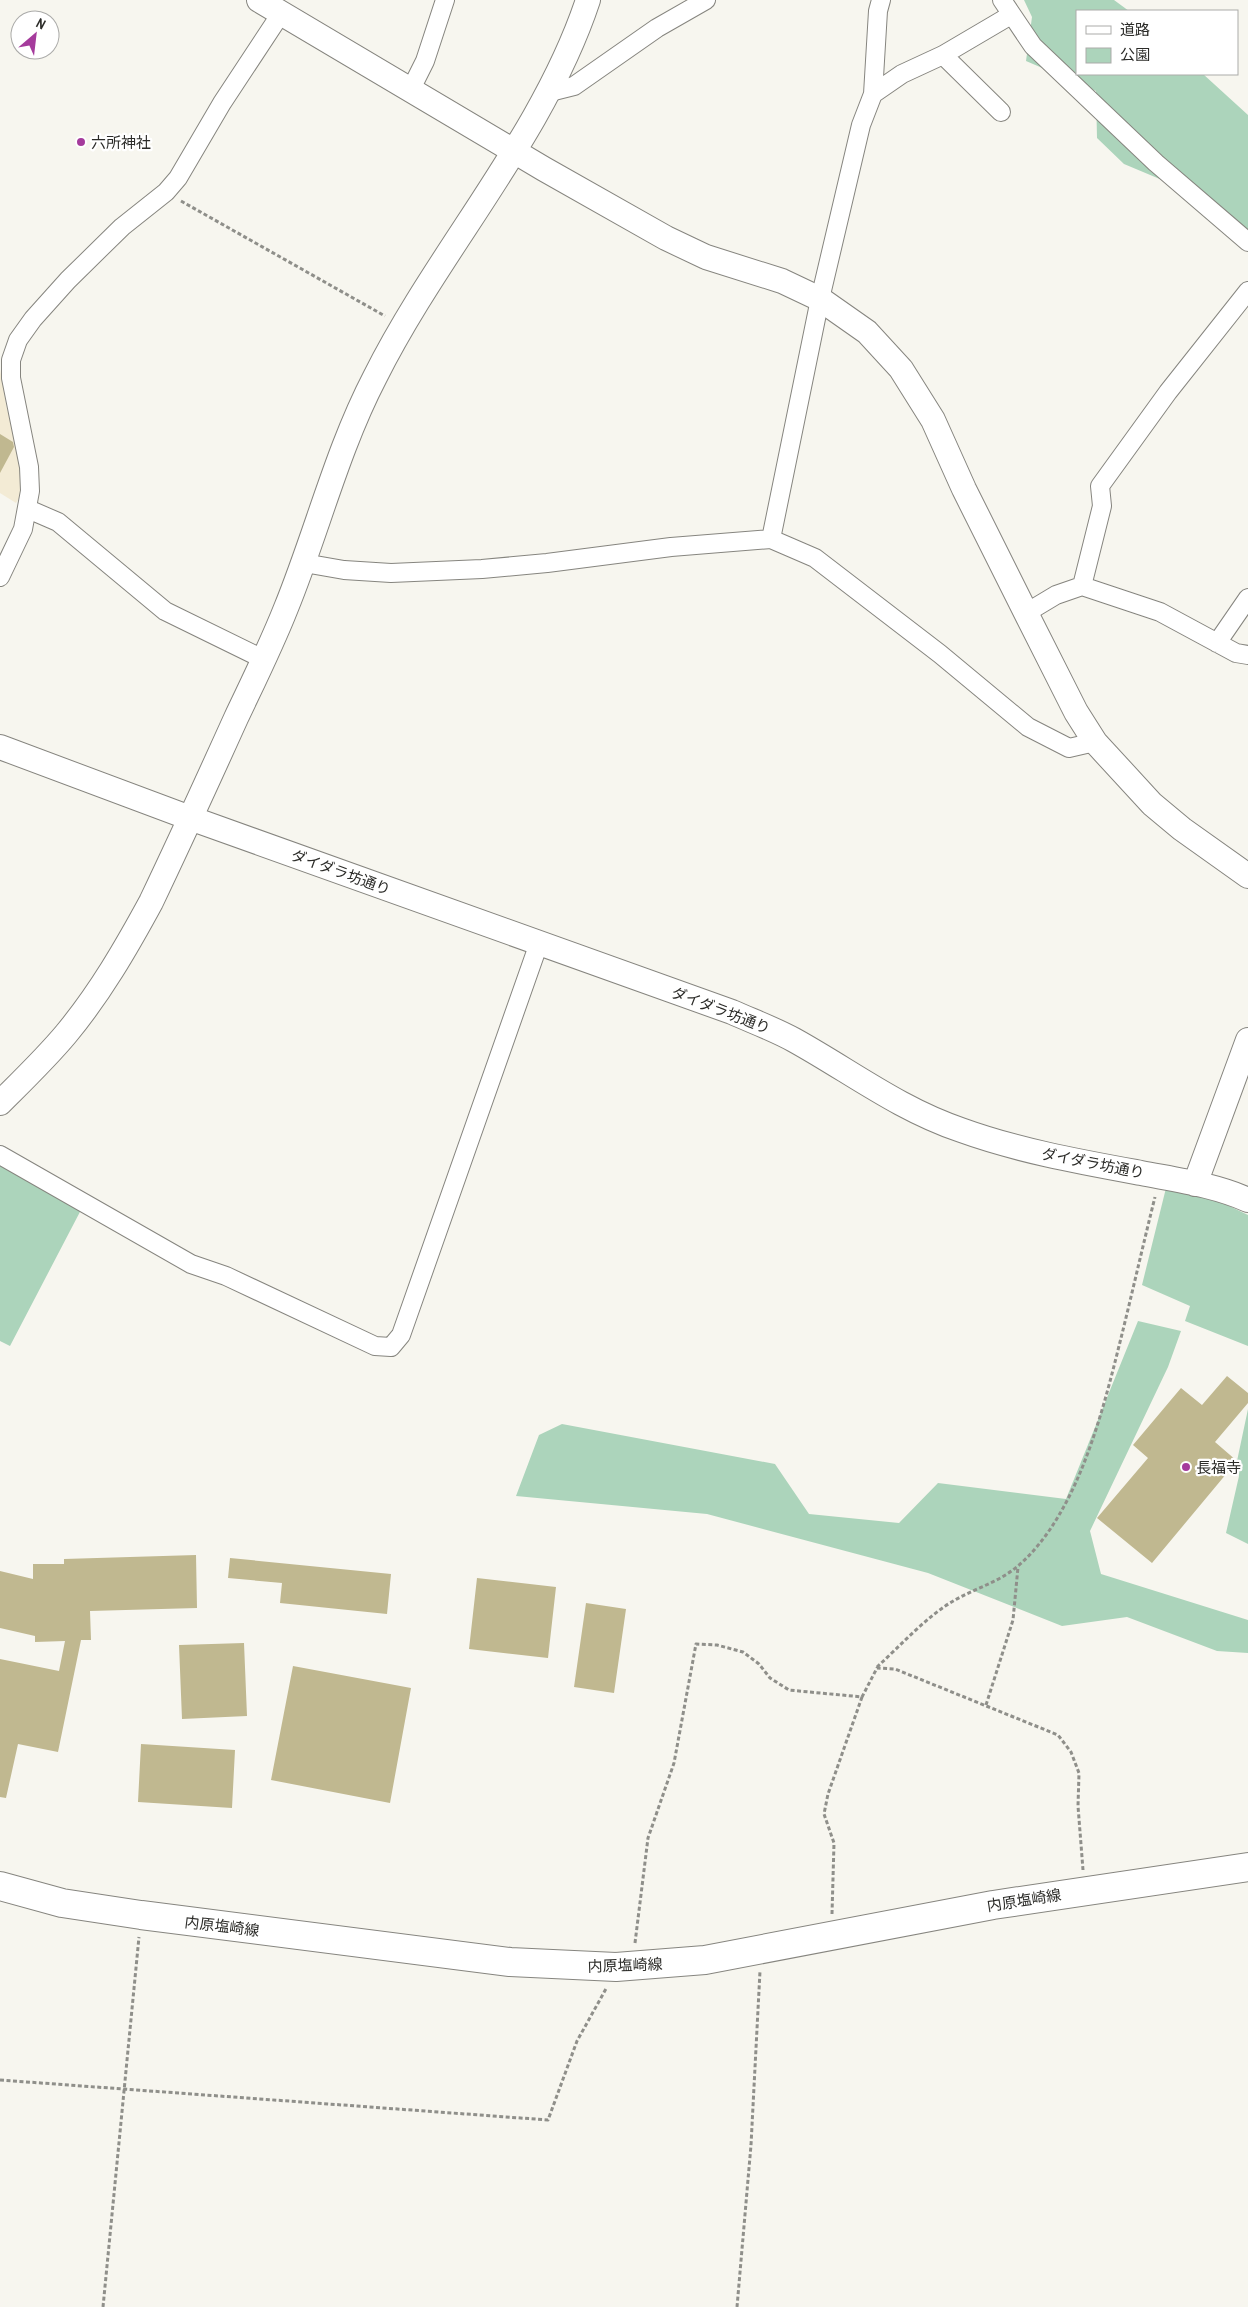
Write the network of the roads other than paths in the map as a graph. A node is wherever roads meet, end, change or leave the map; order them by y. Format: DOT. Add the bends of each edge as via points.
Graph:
graph roads {
  1 [pos="258,0"];
  2 [pos="445,0"];
  3 [pos="588,0"];
  4 [pos="706,0"];
  5 [pos="881,0"];
  6 [pos="1002,0"];
  7 [pos="282,12"];
  8 [pos="1011,15"];
  9 [pos="944,55"];
  10 [pos="411,89"];
  11 [pos="550,92"];
  12 [pos="873,94"];
  13 [pos="1001,112"];
  14 [pos="513,150"];
  15 [pos="1248,242"];
  16 [pos="1248,291"];
  17 [pos="820,299"];
  18 [pos="28,509"];
  19 [pos="771,539"];
  20 [pos="304,563"];
  21 [pos="0,577"];
  22 [pos="1082,586"];
  23 [pos="1248,598"];
  24 [pos="1026,613"];
  25 [pos="1217,642"];
  26 [pos="1248,655"];
  27 [pos="264,659"];
  28 [pos="1095,742"];
  29 [pos="0,747"];
  30 [pos="190,818"];
  31 [pos="1248,876"];
  32 [pos="539,943"];
  33 [pos="1248,1040"];
  34 [pos="0,1103"];
  35 [pos="0,1155"];
  36 [pos="1195,1184"];
  37 [pos="1248,1200"];
  38 [pos="1248,1868"];
  39 [pos="0,1886"];
  1 -- 7 [label="street"];
  2 -- 10 [label="street" via="425,61"];
  3 -- 11 [label="street" via="578,32"];
  4 -- 11 [label="street" via="656,28 574,86"];
  5 -- 12 [label="street"];
  6 -- 8 [label="street"];
  7 -- 10 [label="street"];
  7 -- 18 [label="street" via="222,103 178,178 68,280 18,340 11,360 10,378 29,468"];
  8 -- 9 [label="street"];
  8 -- 15 [label="street" via="1040,53 1156,162"];
  9 -- 12 [label="street" via="902,74"];
  9 -- 13 [label="street"];
  10 -- 14 [label="street"];
  11 -- 14 [label="street"];
  12 -- 17 [label="street" via="860,125"];
  14 -- 17 [label="street" via="666,238 706,257 782,281"];
  14 -- 20 [label="street" via="403,326 360,408"];
  16 -- 22 [label="street" via="1168,392 1100,486 1102,506"];
  17 -- 19 [label="street"];
  17 -- 24 [label="street" via="867,332 901,369 933,420"];
  18 -- 21 [label="street" via="23,529"];
  18 -- 27 [label="street" via="58,522 165,612"];
  19 -- 20 [label="street" via="482,569 391,573"];
  19 -- 28 [label="street" via="815,558 1028,727 1069,748"];
  20 -- 27 [label="street"];
  22 -- 24 [label="street" via="1056,595"];
  22 -- 25 [label="street" via="1160,612"];
  23 -- 25 [label="street"];
  24 -- 28 [label="street" via="1076,712"];
  25 -- 26 [label="street" via="1236,653"];
  27 -- 30 [label="street"];
  28 -- 31 [label="street" via="1152,804"];
  29 -- 30 [label="street, ダイダラ坊通り"];
  30 -- 32 [label="street, ダイダラ坊通り"];
  30 -- 34 [label="street" via="151,902 99,990 66,1034"];
  32 -- 35 [label="street" via="401,1335 391,1347 375,1346 226,1276 191,1264"];
  32 -- 36 [label="street, ダイダラ坊通り" via="769,1028 886,1096 959,1130 1026,1149"];
  33 -- 36 [label="street"];
  36 -- 37 [label="street, ダイダラ坊通り"];
  38 -- 39 [label="main road, 内原塩崎線" via="1085,1890 705,1960 624,1967 510,1962 141,1915 62,1903"];
}
